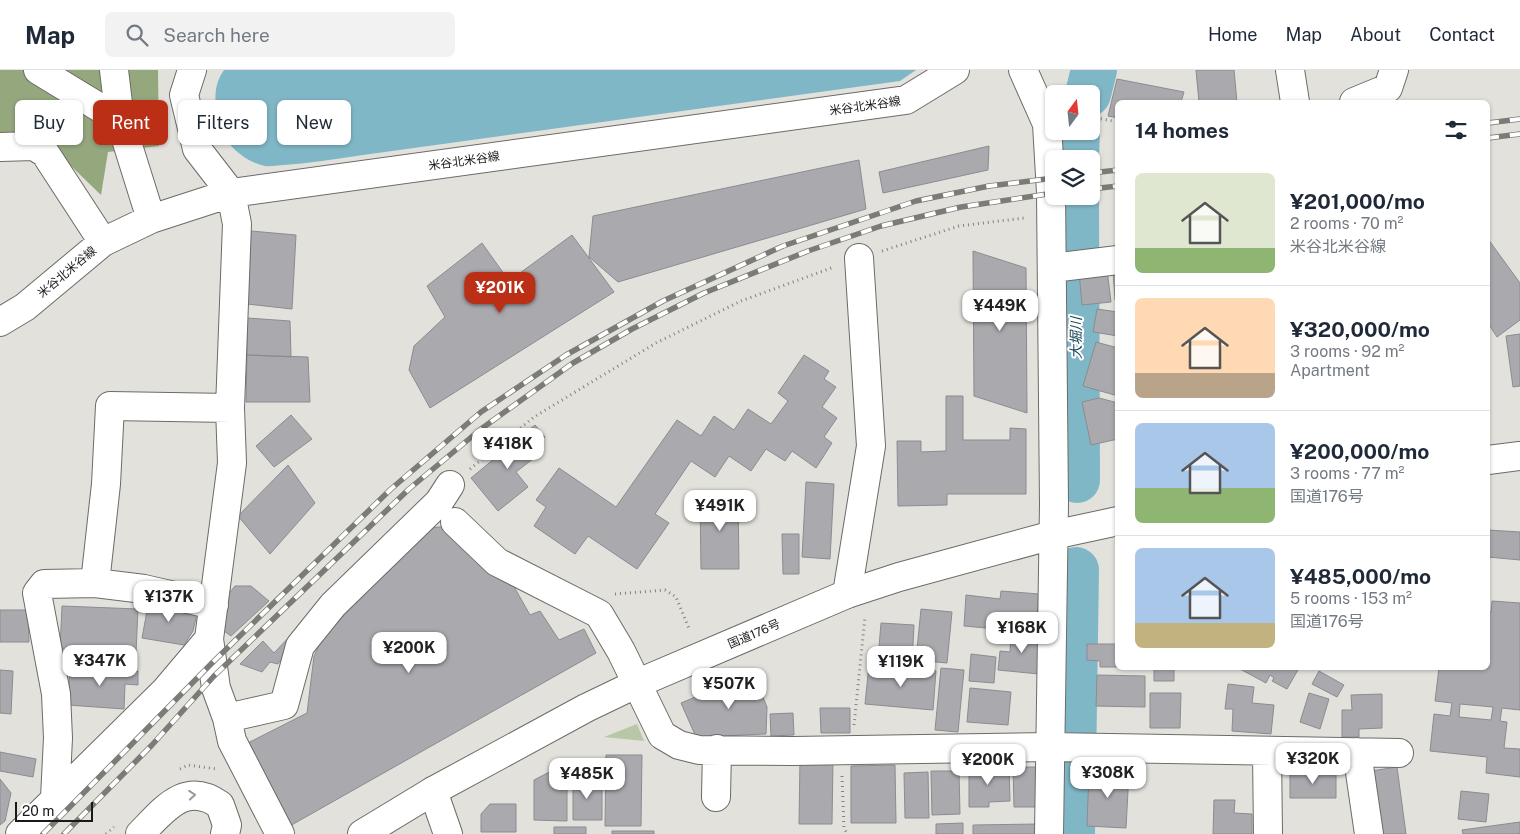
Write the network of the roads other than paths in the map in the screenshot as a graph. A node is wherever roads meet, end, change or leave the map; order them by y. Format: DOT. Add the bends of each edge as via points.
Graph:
graph roads {
  1 [pos="38,70"];
  2 [pos="114,70"];
  3 [pos="192,70"];
  4 [pos="955,70"];
  5 [pos="1023,70"];
  6 [pos="1290,70"];
  7 [pos="1394,70"];
  8 [pos="118,100"];
  9 [pos="1296,100"];
  10 [pos="1359,100"];
  11 [pos="93,104"];
  12 [pos="128,145"];
  13 [pos="0,147"];
  14 [pos="231,193"];
  15 [pos="150,219"];
  16 [pos="102,242"];
  17 [pos="859,258"];
  18 [pos="1115,260"];
  19 [pos="1068,266"];
  20 [pos="0,322"];
  21 [pos="230,408"];
  22 [pos="1520,456"];
  23 [pos="1490,460"];
  24 [pos="450,485"];
  25 [pos="1115,521"];
  26 [pos="455,522"];
  27 [pos="1053,535"];
  28 [pos="95,583"];
  29 [pos="847,594"];
  30 [pos="214,605"];
  31 [pos="209,639"];
  32 [pos="636,684"];
  33 [pos="227,718"];
  34 [pos="718,748"];
  35 [pos="1066,748"];
  36 [pos="1267,751"];
  37 [pos="1357,752"];
  38 [pos="1399,753"];
  39 [pos="433,791"];
  40 [pos="716,796"];
  41 [pos="56,798"];
  42 [pos="20,834"];
  43 [pos="140,834"];
  44 [pos="226,834"];
  45 [pos="280,834"];
  46 [pos="362,834"];
  47 [pos="448,834"];
  48 [pos="1049,834"];
  49 [pos="1268,834"];
  50 [pos="1369,834"];
  1 -- 11 [label="main road"];
  2 -- 8 [label="main road"];
  3 -- 14 [label="main road" via="184,95 197,148"];
  4 -- 14 [label="main road, 米谷北米谷線" via="906,100"];
  5 -- 19 [label="main road" via="1047,124 1052,215"];
  6 -- 9 [label="main road"];
  7 -- 10 [label="main road" via="1388,88"];
  12 -- 15 [label="main road"];
  13 -- 16 [label="main road" via="34,146 45,153"];
  14 -- 15 [label="main road, 米谷北米谷線"];
  14 -- 21 [label="main road" via="237,224"];
  15 -- 16 [label="main road, 米谷北米谷線"];
  16 -- 20 [label="main road, 米谷北米谷線" via="25,307"];
  17 -- 29 [label="main road" via="871,446"];
  18 -- 19 [label="main road"];
  19 -- 27 [label="main road"];
  21 -- 28 [label="main road" via="110,406 106,484"];
  21 -- 30 [label="main road" via="232,464"];
  22 -- 23 [label="main road"];
  24 -- 33 [label="main road" via="439,502 333,605 300,646 284,705"];
  25 -- 27 [label="main road, 国道176号"];
  26 -- 32 [label="main road" via="497,562 600,614"];
  27 -- 29 [label="main road, 国道176号"];
  27 -- 35 [label="main road"];
  28 -- 30 [label="main road" via="144,588"];
  28 -- 41 [label="main road" via="44,584 37,593 56,694"];
  29 -- 32 [label="main road, 国道176号"];
  30 -- 31 [label="main road"];
  31 -- 33 [label="main road" via="216,688"];
  31 -- 41 [label="main road" via="165,691"];
  32 -- 34 [label="main road" via="662,735 679,745 699,750"];
  32 -- 39 [label="main road, 国道176号"];
  33 -- 45 [label="main road" via="232,741"];
  34 -- 35 [label="main road"];
  34 -- 40 [label="main road"];
  35 -- 36 [label="main road"];
  35 -- 48 [label="main road"];
  36 -- 37 [label="main road"];
  36 -- 49 [label="main road"];
  37 -- 38 [label="main road"];
  37 -- 50 [label="main road"];
  39 -- 46 [label="main road, 国道176号"];
  39 -- 47 [label="main road"];
  41 -- 42 [label="main road"];
  43 -- 44 [label="main road, one-way" via="181,796 199,794 220,805 227,824"];
}
